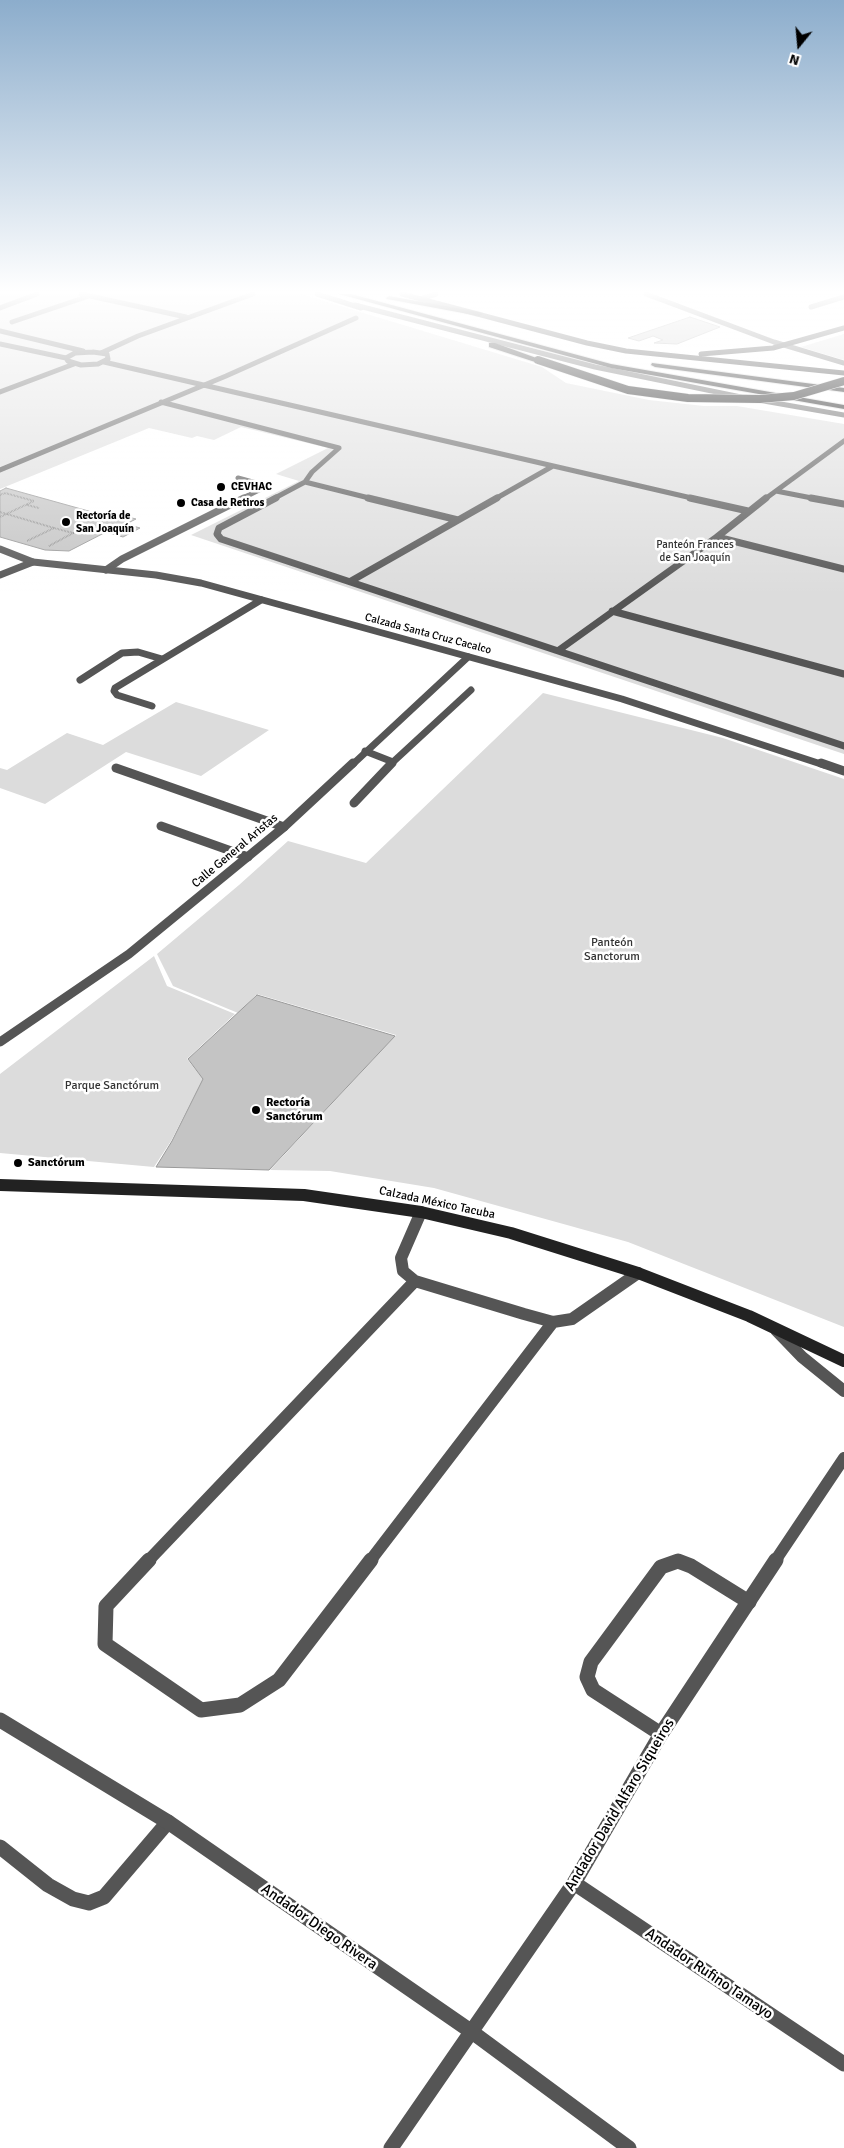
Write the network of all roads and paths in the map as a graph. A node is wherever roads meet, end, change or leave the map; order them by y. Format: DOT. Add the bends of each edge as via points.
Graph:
graph roads {
  1 [pos="181,394"];
  2 [pos="244,394"];
  3 [pos="660,394"];
  4 [pos="728,394"];
  5 [pos="771,394"];
  6 [pos="800,394"];
  7 [pos="161,402"];
  8 [pos="844,407"];
  9 [pos="844,415"];
  10 [pos="844,441"];
  11 [pos="553,466"];
  12 [pos="0,470"];
  13 [pos="238,478"];
  14 [pos="305,482"];
  15 [pos="776,490"];
  16 [pos="0,495"];
  17 [pos="844,504"];
  18 [pos="27,505"];
  19 [pos="39,508"];
  20 [pos="748,511"];
  21 [pos="0,512"];
  22 [pos="7,514"];
  23 [pos="0,517"];
  24 [pos="458,520"];
  25 [pos="54,528"];
  26 [pos="716,537"];
  27 [pos="32,544"];
  28 [pos="45,548"];
  29 [pos="0,549"];
  30 [pos="33,562"];
  31 [pos="844,569"];
  32 [pos="106,570"];
  33 [pos="0,575"];
  34 [pos="351,581"];
  35 [pos="261,600"];
  36 [pos="612,611"];
  37 [pos="559,650"];
  38 [pos="468,657"];
  39 [pos="162,659"];
  40 [pos="844,674"];
  41 [pos="80,680"];
  42 [pos="471,690"];
  43 [pos="152,706"];
  44 [pos="844,746"];
  45 [pos="365,751"];
  46 [pos="393,762"];
  47 [pos="116,768"];
  48 [pos="844,771"];
  49 [pos="354,803"];
  50 [pos="161,826"];
  51 [pos="284,827"];
  52 [pos="248,856"];
  53 [pos="0,1042"];
  54 [pos="0,1186"];
  55 [pos="421,1212"];
  56 [pos="638,1273"];
  57 [pos="415,1281"];
  58 [pos="553,1322"];
  59 [pos="775,1329"];
  60 [pos="844,1361"];
  61 [pos="844,1391"];
  62 [pos="844,1458"];
  63 [pos="749,1602"];
  64 [pos="0,1720"];
  65 [pos="661,1734"];
  66 [pos="168,1822"];
  67 [pos="0,1847"];
  68 [pos="574,1883"];
  69 [pos="472,2032"];
  70 [pos="844,2064"];
  71 [pos="391,2148"];
  72 [pos="629,2148"];
  1 -- 7 [label="street"];
  2 -- 11 [label="street"];
  3 -- 6 [label="highway, bridge" via="752,399"];
  4 -- 9 [label="street"];
  5 -- 8 [label="highway"];
  7 -- 12 [label="street"];
  7 -- 14 [label="street" via="340,448"];
  10 -- 15 [label="street"];
  11 -- 20 [label="street"];
  11 -- 24 [label="street"];
  13 -- 32 [label="street" via="267,486"];
  14 -- 24 [label="street"];
  14 -- 34 [label="street" via="219,528 217,534 220,539"];
  15 -- 17 [label="street"];
  15 -- 20 [label="street"];
  16 -- 18 [label="path" via="5,493 34,501"];
  18 -- 19 [label="path"];
  18 -- 22 [label="path"];
  20 -- 26 [label="street"];
  21 -- 22 [label="path"];
  22 -- 23 [label="path"];
  22 -- 25 [label="path"];
  24 -- 34 [label="street"];
  25 -- 27 [label="path" via="23,543"];
  25 -- 28 [label="path" via="73,534"];
  26 -- 31 [label="street"];
  26 -- 36 [label="street"];
  29 -- 30 [label="street, Calzada Santa Cruz Cacalco"];
  30 -- 32 [label="street, Calzada Santa Cruz Cacalco"];
  30 -- 33 [label="street"];
  32 -- 35 [label="street, Calzada Santa Cruz Cacalco" via="179,578"];
  34 -- 37 [label="street"];
  35 -- 38 [label="street, Calzada Santa Cruz Cacalco"];
  35 -- 39 [label="street"];
  36 -- 37 [label="street"];
  36 -- 40 [label="street"];
  37 -- 44 [label="street"];
  38 -- 45 [label="street, Calle General Aristas"];
  38 -- 48 [label="street, Calzada Santa Cruz Cacalco" via="622,699"];
  39 -- 41 [label="street" via="138,652 122,653"];
  39 -- 43 [label="street" via="119,684 114,691 117,695"];
  42 -- 46 [label="street"];
  45 -- 46 [label="street"];
  45 -- 51 [label="street, Calle General Aristas"];
  46 -- 49 [label="street"];
  47 -- 51 [label="street"];
  50 -- 52 [label="street"];
  51 -- 52 [label="street, Calle General Aristas"];
  52 -- 53 [label="street, Calle General Aristas" via="129,954"];
  54 -- 55 [label="main road, Calzada México Tacuba" via="304,1195"];
  55 -- 56 [label="main road, Calzada México Tacuba" via="511,1233"];
  55 -- 57 [label="street" via="401,1258 403,1271"];
  56 -- 58 [label="street" via="572,1319"];
  56 -- 59 [label="main road, Calzada México Tacuba"];
  57 -- 58 [label="street"];
  57 -- 58 [label="street" via="106,1606 105,1644 201,1710 240,1705 279,1680"];
  59 -- 60 [label="main road, Calzada México Tacuba"];
  59 -- 61 [label="street" via="802,1357"];
  62 -- 63 [label="street, Andador David Alfaro Siqueiros"];
  63 -- 65 [label="street, Andador David Alfaro Siqueiros"];
  63 -- 65 [label="street" via="691,1566 678,1561 661,1567 591,1662 587,1677 593,1690"];
  64 -- 66 [label="street, Andador Diego Rivera"];
  65 -- 68 [label="street, Andador David Alfaro Siqueiros"];
  66 -- 67 [label="street" via="104,1897 89,1903 73,1899 48,1885"];
  66 -- 69 [label="street, Andador Diego Rivera"];
  68 -- 69 [label="street, Andador David Alfaro Siqueiros"];
  68 -- 70 [label="street, Andador Rufino Tamayo"];
  69 -- 71 [label="street, Andador David Alfaro Siqueiros"];
  69 -- 72 [label="street, Andador Diego Rivera"];
}
